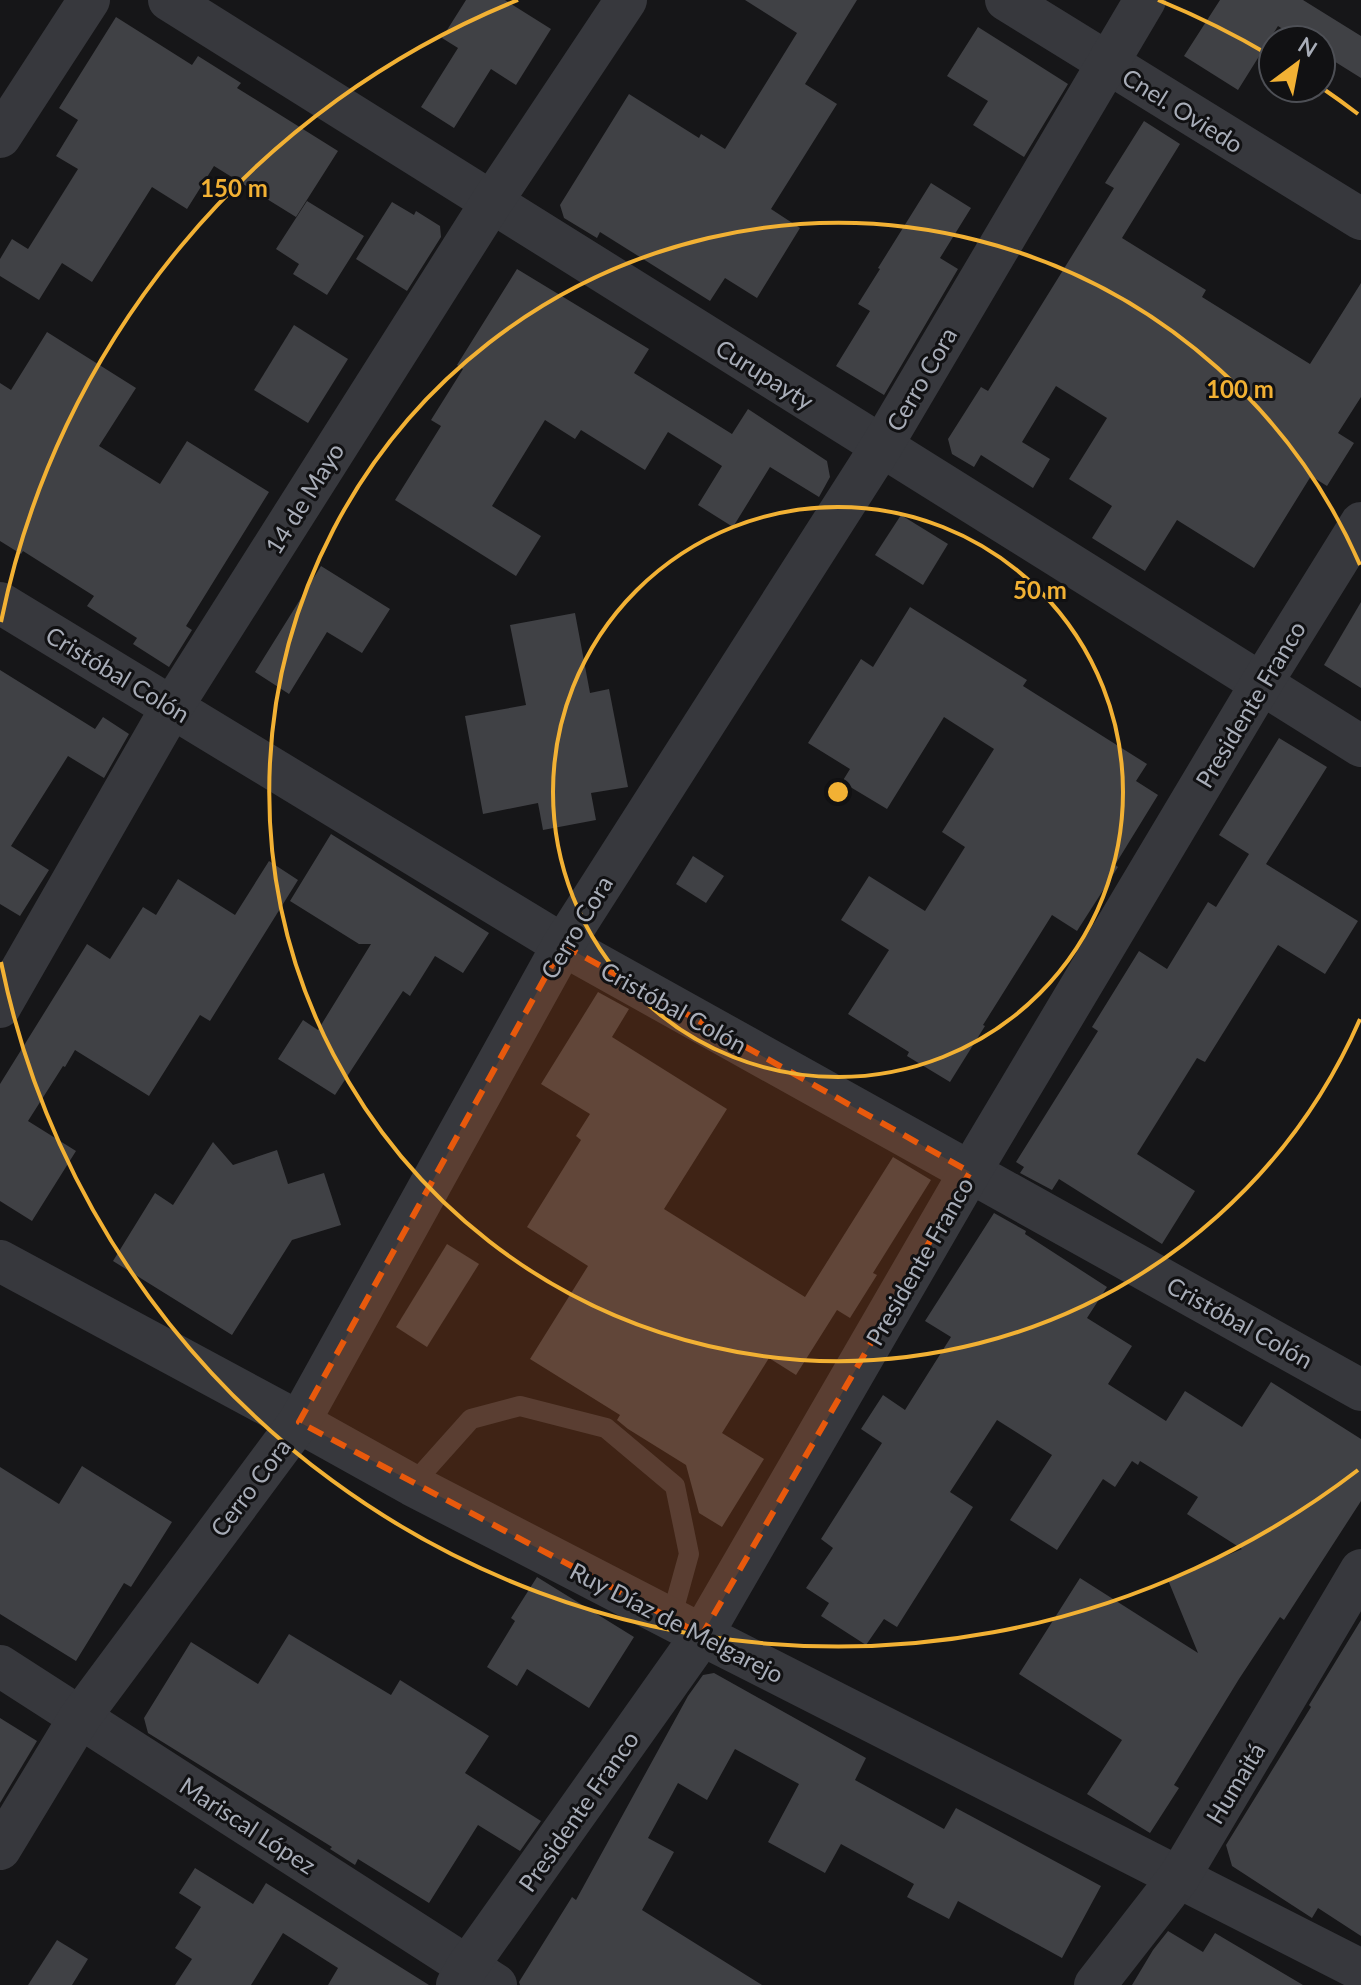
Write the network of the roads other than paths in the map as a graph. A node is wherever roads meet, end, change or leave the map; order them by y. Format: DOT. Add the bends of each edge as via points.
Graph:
graph roads {
  1 [pos="89,0"];
  2 [pos="169,0"];
  3 [pos="626,0"];
  4 [pos="1006,0"];
  5 [pos="1145,0"];
  6 [pos="1106,63"];
  7 [pos="0,137"];
  8 [pos="491,203"];
  9 [pos="1361,219"];
  10 [pos="881,447"];
  11 [pos="1361,523"];
  12 [pos="0,603"];
  13 [pos="1261,684"];
  14 [pos="172,707"];
  15 [pos="1361,746"];
  16 [pos="563,945"];
  17 [pos="0,1007"];
  18 [pos="970,1172"];
  19 [pos="0,1261"];
  20 [pos="1361,1390"];
  21 [pos="299,1422"];
  22 [pos="412,1485"];
  23 [pos="1361,1570"];
  24 [pos="686,1627"];
  25 [pos="0,1666"];
  26 [pos="80,1717"];
  27 [pos="0,1849"];
  28 [pos="1179,1877"];
  29 [pos="1361,1970"];
  30 [pos="473,1979"];
  31 [pos="1095,1985"];
  1 -- 7 [label="street"];
  2 -- 8 [label="street, Curupayty"];
  3 -- 8 [label="street, 14 de Mayo"];
  4 -- 6 [label="street, Cnel. Oviedo"];
  5 -- 6 [label="street, Cerro Cora"];
  6 -- 9 [label="street, Cnel. Oviedo"];
  6 -- 10 [label="street, Cerro Cora"];
  8 -- 10 [label="street, Curupayty"];
  8 -- 14 [label="street, 14 de Mayo"];
  10 -- 13 [label="street, Curupayty"];
  10 -- 16 [label="street, Cerro Cora"];
  11 -- 13 [label="street, Presidente Franco"];
  12 -- 14 [label="street, Cristóbal Colón"];
  13 -- 15 [label="street, Curupayty"];
  13 -- 18 [label="street, Presidente Franco"];
  14 -- 16 [label="street, Cristóbal Colón"];
  14 -- 17 [label="street, 14 de Mayo"];
  16 -- 18 [label="street, Cristóbal Colón"];
  16 -- 21 [label="street, Cerro Cora"];
  18 -- 20 [label="street, Cristóbal Colón"];
  18 -- 24 [label="street, Presidente Franco"];
  19 -- 21 [label="street, Ruy Díaz de Melgarejo"];
  21 -- 22 [label="street, Ruy Díaz de Melgarejo"];
  21 -- 26 [label="street, Cerro Cora"];
  22 -- 24 [label="street, Ruy Díaz de Melgarejo"];
  22 -- 24 [label="lane" via="471,1419 520,1406 606,1428 675,1486 689,1554"];
  23 -- 28 [label="street, Humaitá"];
  24 -- 28 [label="street, Ruy Díaz de Melgarejo"];
  24 -- 30 [label="street, Presidente Franco"];
  25 -- 26 [label="street, Mariscal López"];
  26 -- 27 [label="street, Cerro Cora"];
  26 -- 30 [label="street, Mariscal López"];
  28 -- 29 [label="street, Ruy Díaz de Melgarejo"];
  28 -- 31 [label="street, Humaitá"];
}
